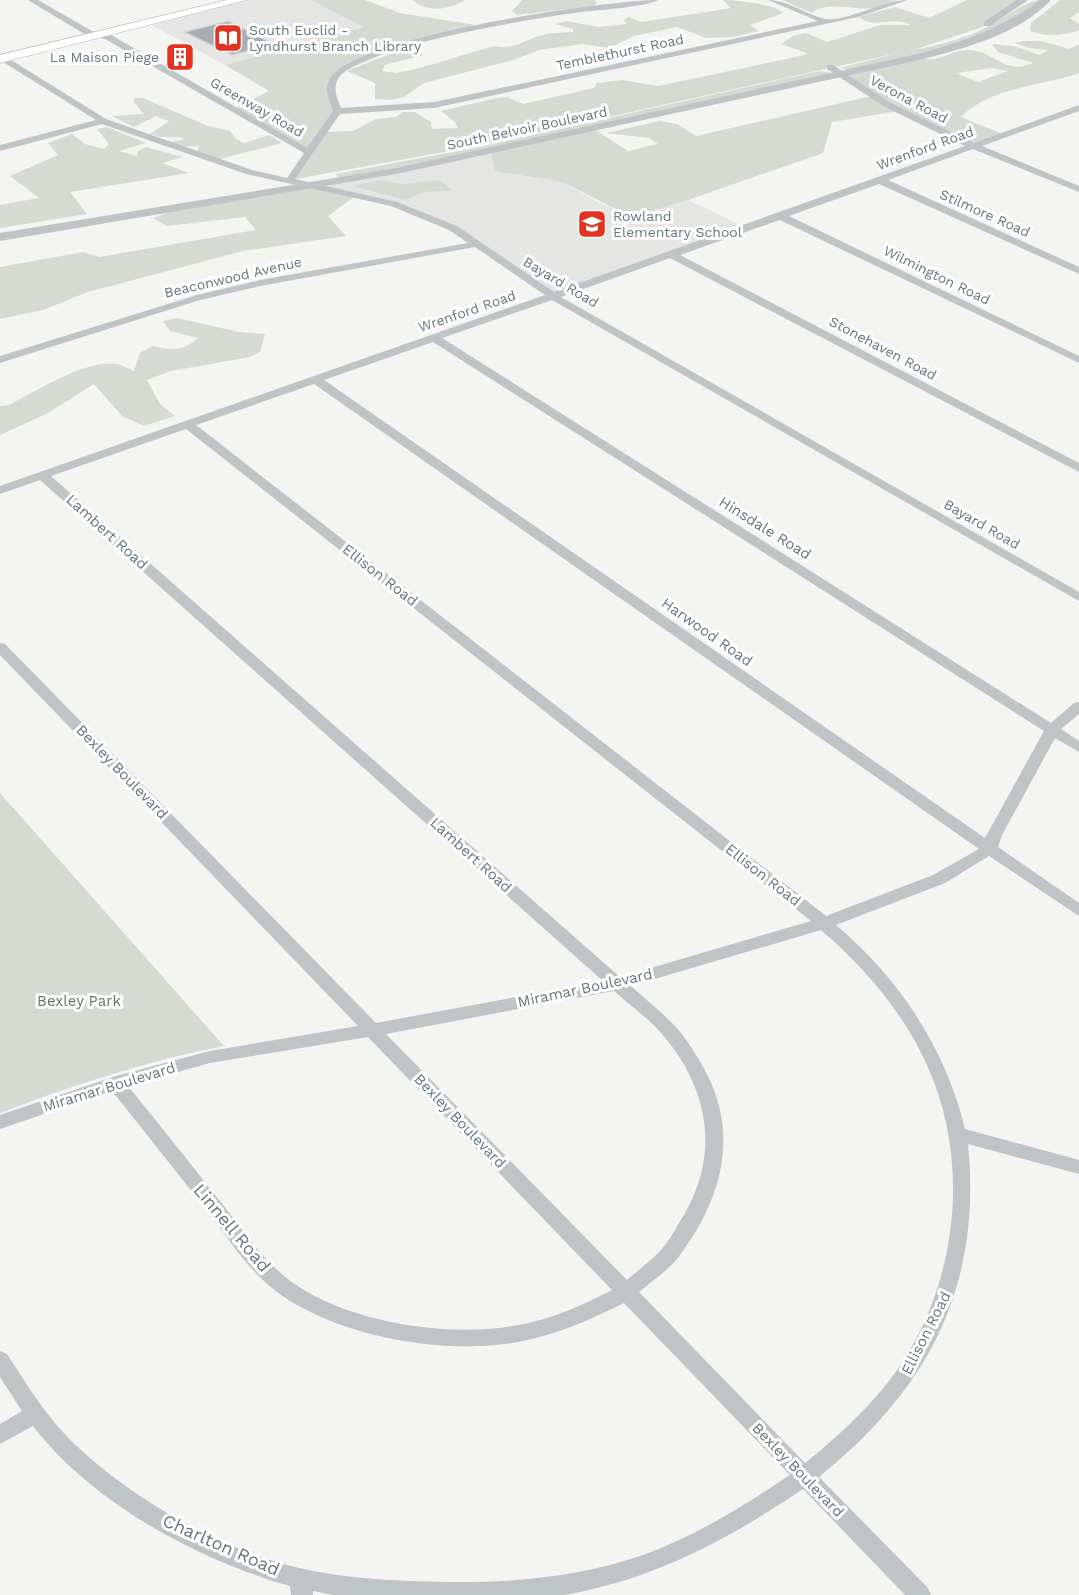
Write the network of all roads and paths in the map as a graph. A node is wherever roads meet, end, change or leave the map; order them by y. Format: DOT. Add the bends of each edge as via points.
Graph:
graph roads {
  1 [pos="32,0"];
  2 [pos="241,0"];
  3 [pos="654,0"];
  4 [pos="772,0"];
  5 [pos="904,0"];
  6 [pos="1023,0"];
  7 [pos="1046,0"];
  8 [pos="827,22"];
  9 [pos="97,35"];
  10 [pos="1,58"];
  11 [pos="830,67"];
  12 [pos="840,75"];
  13 [pos="1079,108"];
  14 [pos="337,111"];
  15 [pos="1066,112"];
  16 [pos="1079,117"];
  17 [pos="103,121"];
  18 [pos="975,146"];
  19 [pos="0,148"];
  20 [pos="308,152"];
  21 [pos="290,180"];
  22 [pos="879,180"];
  23 [pos="312,185"];
  24 [pos="1079,189"];
  25 [pos="781,216"];
  26 [pos="0,228"];
  27 [pos="0,237"];
  28 [pos="477,244"];
  29 [pos="672,255"];
  30 [pos="1079,270"];
  31 [pos="554,297"];
  32 [pos="434,338"];
  33 [pos="0,360"];
  34 [pos="1079,360"];
  35 [pos="316,380"];
  36 [pos="188,425"];
  37 [pos="1079,468"];
  38 [pos="42,475"];
  39 [pos="0,490"];
  40 [pos="1079,597"];
  41 [pos="0,647"];
  42 [pos="1079,706"];
  43 [pos="1052,730"];
  44 [pos="1079,747"];
  45 [pos="990,849"];
  46 [pos="1079,911"];
  47 [pos="824,923"];
  48 [pos="618,984"];
  49 [pos="374,1030"];
  50 [pos="116,1083"];
  51 [pos="0,1122"];
  52 [pos="960,1135"];
  53 [pos="1079,1167"];
  54 [pos="624,1293"];
  55 [pos="0,1360"];
  56 [pos="36,1414"];
  57 [pos="0,1435"];
  58 [pos="805,1476"];
  59 [pos="301,1586"];
  60 [pos="920,1595"];
  1 -- 9 [label="street, Greenway Road"];
  2 -- 9 [label="main road"];
  3 -- 14 [label="street" via="490,22 416,40 339,73 331,90"];
  4 -- 8 [label="street"];
  5 -- 8 [label="street, Temblethurst Road"];
  6 -- 11 [label="street, South Belvoir Boulevard" via="985,26 942,42"];
  7 -- 12 [label="street, South Belvoir Boulevard" via="1020,20 974,41"];
  8 -- 14 [label="street, Temblethurst Road" via="434,105"];
  9 -- 10 [label="main road"];
  9 -- 20 [label="street, Greenway Road" via="108,37"];
  10 -- 17 [label="street, Bayard Road"];
  11 -- 12 [label="street, Verona Road"];
  11 -- 21 [label="street, South Belvoir Boulevard" via="482,144"];
  12 -- 18 [label="street, Verona Road" via="887,105"];
  12 -- 23 [label="street, South Belvoir Boulevard" via="460,159"];
  13 -- 15 [label="street, Wrenford Road"];
  14 -- 20 [label="street"];
  15 -- 16 [label="street"];
  15 -- 18 [label="street, Wrenford Road"];
  17 -- 19 [label="street"];
  17 -- 21 [label="street, Bayard Road" via="215,162"];
  18 -- 22 [label="street, Wrenford Road"];
  18 -- 24 [label="street, Verona Road"];
  20 -- 21 [label="street"];
  21 -- 23 [label="street, Bayard Road"];
  21 -- 26 [label="street, South Belvoir Boulevard"];
  22 -- 25 [label="street, Wrenford Road"];
  22 -- 30 [label="street, Stilmore Road"];
  23 -- 27 [label="street, South Belvoir Boulevard"];
  23 -- 28 [label="street, Bayard Road" via="422,214"];
  25 -- 29 [label="street, Wrenford Road"];
  25 -- 34 [label="street, Wilmington Road"];
  28 -- 31 [label="street, Bayard Road"];
  28 -- 33 [label="street, Beaconwood Avenue" via="208,295"];
  29 -- 31 [label="street, Wrenford Road"];
  29 -- 37 [label="street, Stonehaven Road"];
  31 -- 32 [label="street, Wrenford Road"];
  31 -- 40 [label="street, Bayard Road"];
  32 -- 35 [label="street, Wrenford Road"];
  32 -- 43 [label="street, Hinsdale Road"];
  35 -- 36 [label="street, Wrenford Road"];
  35 -- 45 [label="street, Harwood Road"];
  36 -- 38 [label="street, Wrenford Road"];
  36 -- 47 [label="street, Ellison Road"];
  38 -- 39 [label="street, Wrenford Road"];
  38 -- 48 [label="street, Lambert Road"];
  41 -- 49 [label="street, Bexley Boulevard"];
  42 -- 43 [label="street"];
  43 -- 44 [label="street, Hinsdale Road"];
  43 -- 45 [label="street"];
  45 -- 46 [label="street, Harwood Road"];
  45 -- 47 [label="street, Miramar Boulevard" via="939,879"];
  47 -- 48 [label="street, Miramar Boulevard"];
  47 -- 52 [label="street, Ellison Road" via="865,959 910,1016 940,1073"];
  48 -- 49 [label="street, Miramar Boulevard"];
  48 -- 54 [label="street, Lambert Road" via="683,1047 706,1088 716,1132 711,1179 691,1224 672,1252"];
  49 -- 50 [label="street, Miramar Boulevard" via="210,1057"];
  49 -- 54 [label="street, Bexley Boulevard"];
  50 -- 51 [label="street, Miramar Boulevard"];
  50 -- 54 [label="street, Linnell Road" via="266,1271 289,1290 344,1319 377,1330 464,1340 562,1323"];
  52 -- 53 [label="street"];
  52 -- 58 [label="street, Ellison Road" via="961,1243 949,1290 936,1320 903,1380 881,1407 842,1447"];
  54 -- 58 [label="street, Bexley Boulevard"];
  55 -- 56 [label="street, Charlton Road"];
  56 -- 57 [label="street"];
  56 -- 59 [label="street, Charlton Road" via="84,1466 140,1507"];
  58 -- 59 [label="street, Charlton Road" via="724,1528 688,1546 639,1566 557,1586 434,1593"];
  58 -- 60 [label="street, Bexley Boulevard"];
}
